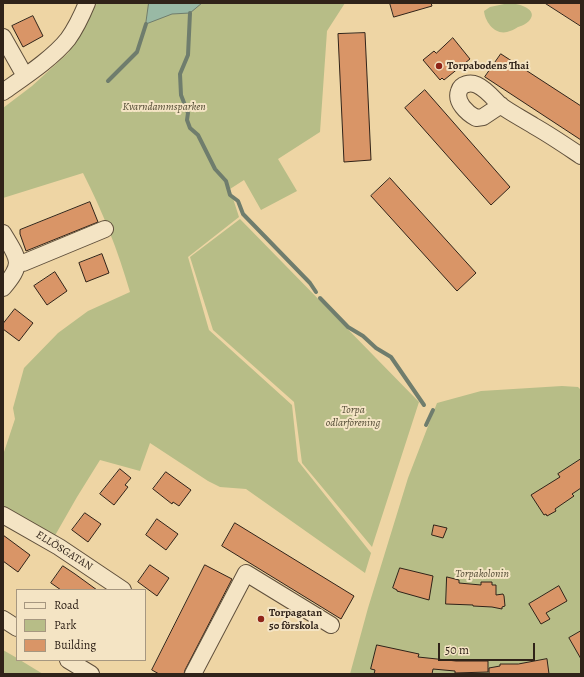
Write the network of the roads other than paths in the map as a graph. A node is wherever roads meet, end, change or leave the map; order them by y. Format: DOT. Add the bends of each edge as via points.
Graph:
graph roads {
  1 [pos="87,3"];
  2 [pos="3,37"];
  3 [pos="24,76"];
  4 [pos="3,92"];
  5 [pos="500,105"];
  6 [pos="581,156"];
  7 [pos="105,229"];
  8 [pos="3,233"];
  9 [pos="18,264"];
  10 [pos="3,288"];
  11 [pos="3,515"];
  12 [pos="121,589"];
  13 [pos="3,620"];
  14 [pos="331,624"];
  15 [pos="16,627"];
  16 [pos="70,661"];
  17 [pos="91,674"];
  18 [pos="193,674"];
  1 -- 3 [label="street" via="68,39 52,56"];
  2 -- 3 [label="street"];
  3 -- 4 [label="street"];
  5 -- 6 [label="street"];
  7 -- 9 [label="street"];
  8 -- 9 [label="street" via="13,249"];
  9 -- 10 [label="street" via="14,275"];
  11 -- 12 [label="street, ELLÖSGATAN"];
  13 -- 15 [label="street"];
  14 -- 18 [label="street" via="246,573"];
  16 -- 17 [label="street"];
}
